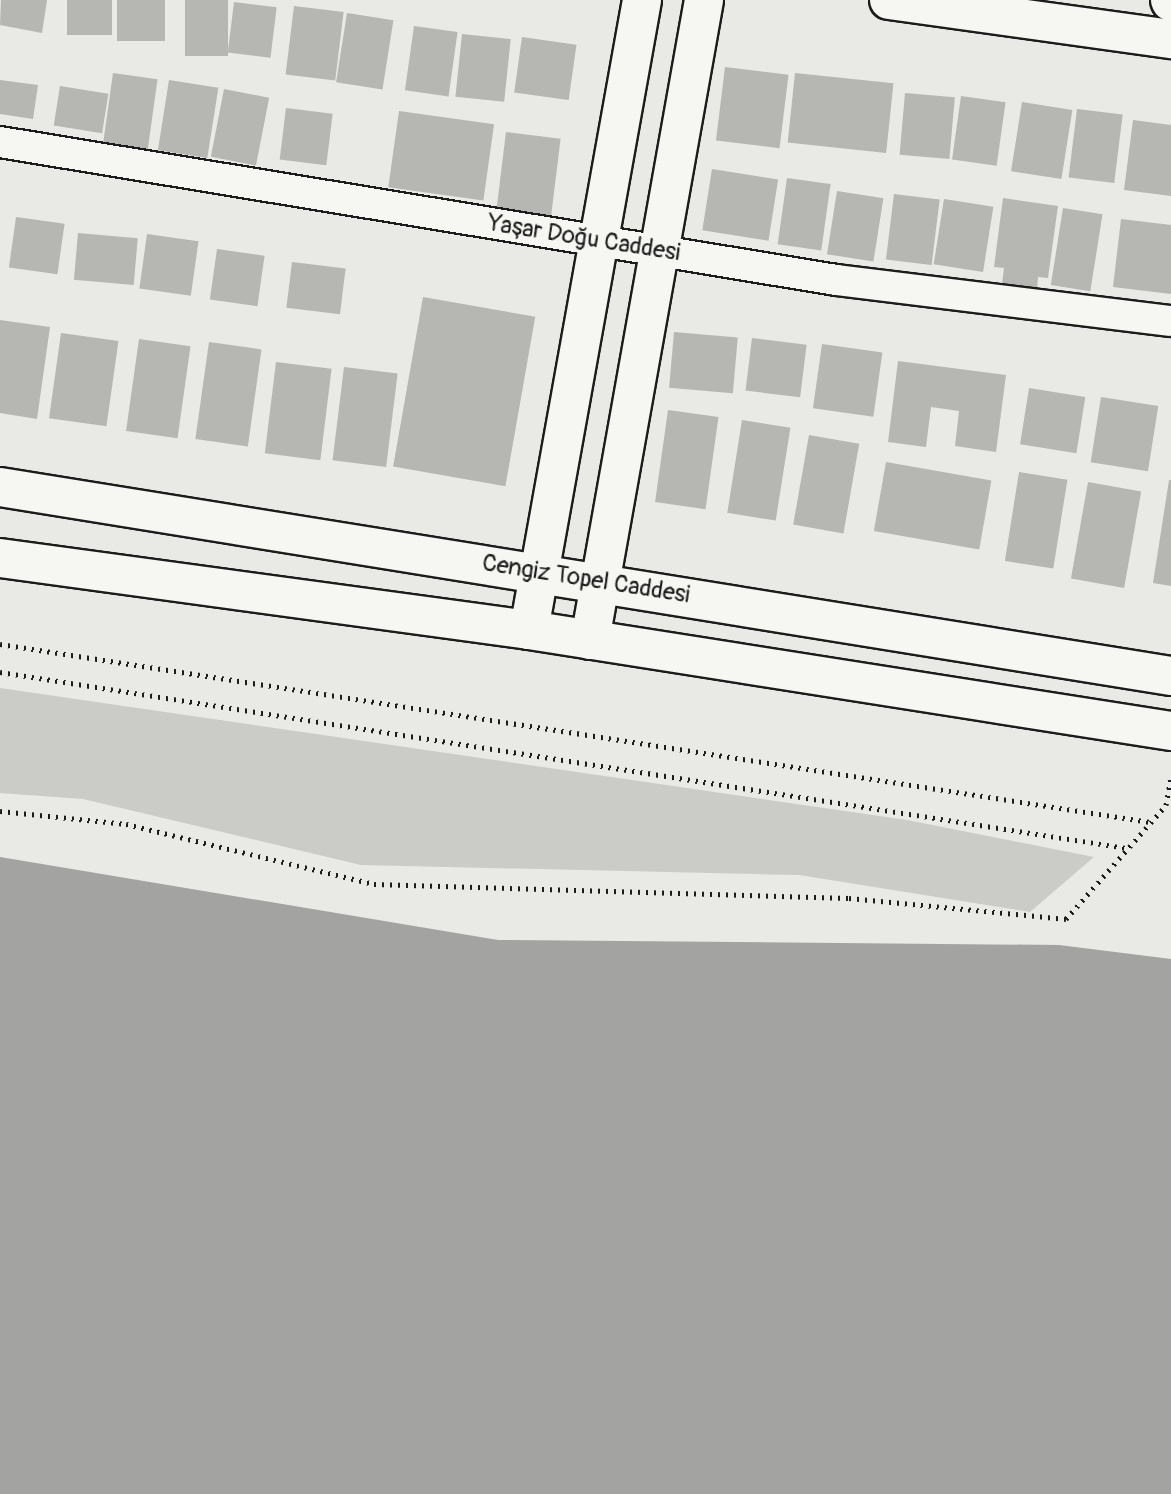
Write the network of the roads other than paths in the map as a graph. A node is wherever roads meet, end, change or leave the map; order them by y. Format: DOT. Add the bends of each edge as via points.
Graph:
graph roads {
  1 [pos="642,0"];
  2 [pos="704,0"];
  3 [pos="889,0"];
  4 [pos="1171,39"];
  5 [pos="0,142"];
  6 [pos="602,241"];
  7 [pos="660,251"];
  8 [pos="1171,321"];
  9 [pos="0,487"];
  10 [pos="0,558"];
  11 [pos="540,571"];
  12 [pos="601,581"];
  13 [pos="529,630"];
  14 [pos="590,640"];
  15 [pos="1171,676"];
  16 [pos="1171,731"];
  1 -- 6 [label="street"];
  2 -- 7 [label="street"];
  3 -- 4 [label="street"];
  5 -- 6 [label="street, Yaşar Doğu Caddesi"];
  6 -- 7 [label="street, Yaşar Doğu Caddesi"];
  6 -- 11 [label="street"];
  7 -- 8 [label="street, Yaşar Doğu Caddesi"];
  7 -- 12 [label="street"];
  9 -- 11 [label="street, Cengiz Topel Caddesi"];
  10 -- 13 [label="street"];
  11 -- 12 [label="street, Cengiz Topel Caddesi"];
  11 -- 13 [label="street"];
  12 -- 14 [label="street"];
  12 -- 15 [label="street, Cengiz Topel Caddesi"];
  13 -- 14 [label="street"];
  14 -- 16 [label="street"];
}
